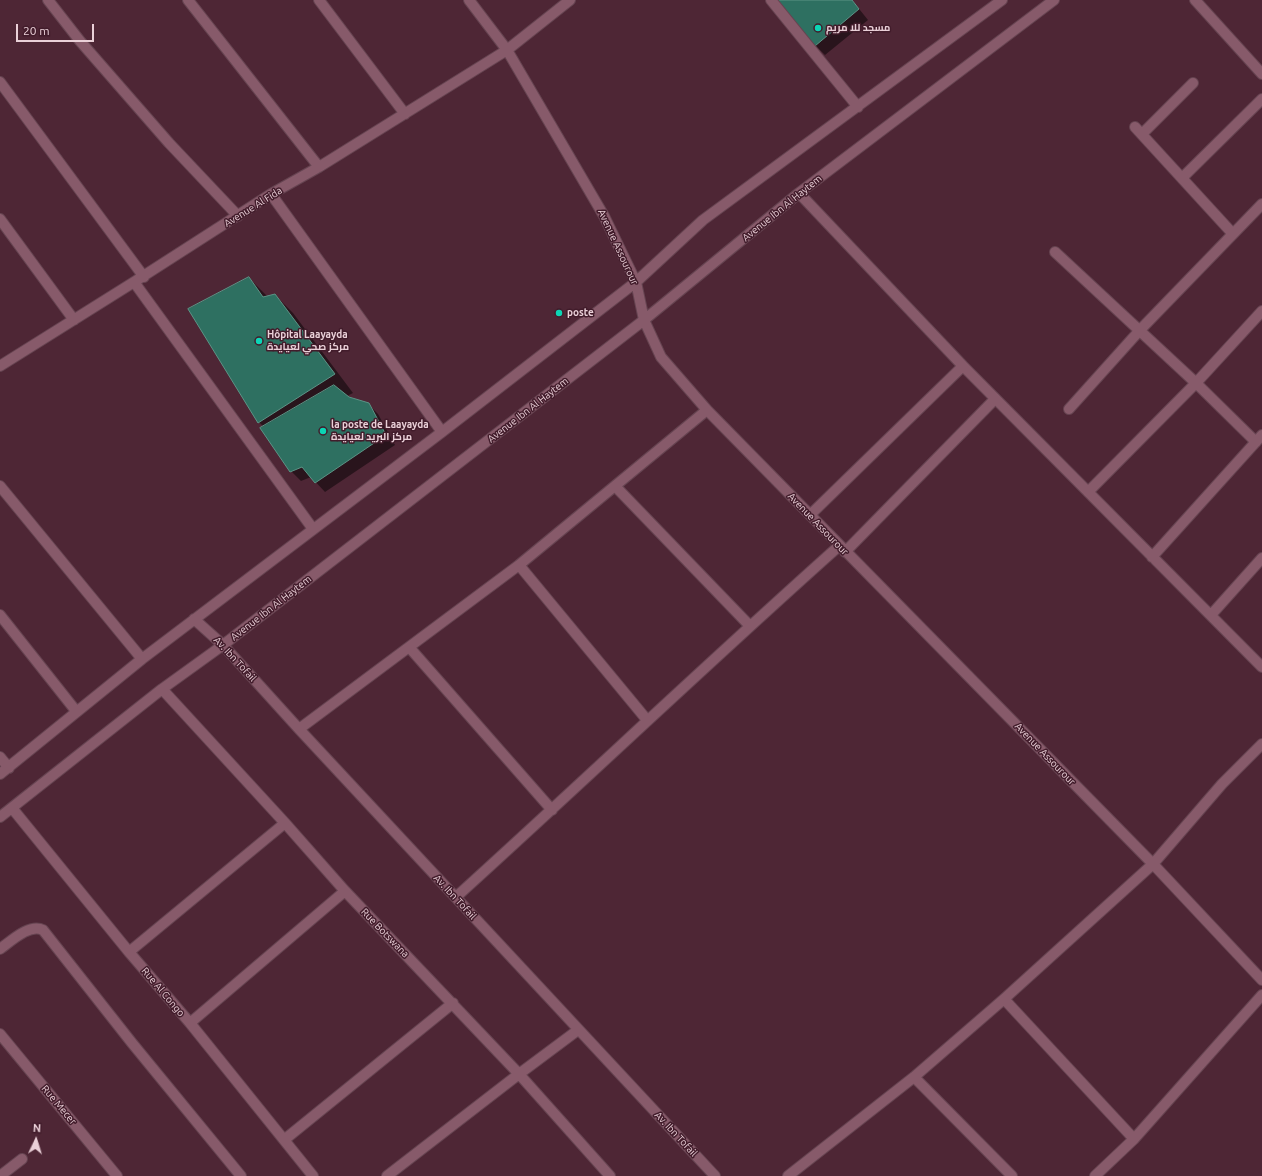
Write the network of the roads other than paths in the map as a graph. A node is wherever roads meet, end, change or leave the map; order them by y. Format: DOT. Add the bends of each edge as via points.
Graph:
graph roads {
  1 [pos="48,0"];
  2 [pos="188,0"];
  3 [pos="319,0"];
  4 [pos="469,0"];
  5 [pos="570,0"];
  6 [pos="771,0"];
  7 [pos="1002,0"];
  8 [pos="1054,0"];
  9 [pos="1195,0"];
  10 [pos="507,50"];
  11 [pos="1262,74"];
  12 [pos="0,82"];
  13 [pos="1193,83"];
  14 [pos="1262,99"];
  15 [pos="858,107"];
  16 [pos="405,114"];
  17 [pos="319,167"];
  18 [pos="1182,178"];
  19 [pos="799,193"];
  20 [pos="271,194"];
  21 [pos="1262,204"];
  22 [pos="238,216"];
  23 [pos="0,219"];
  24 [pos="1233,234"];
  25 [pos="1055,252"];
  26 [pos="144,277"];
  27 [pos="134,282"];
  28 [pos="636,282"];
  29 [pos="1262,311"];
  30 [pos="74,320"];
  31 [pos="644,320"];
  32 [pos="1140,330"];
  33 [pos="1,364"];
  34 [pos="963,366"];
  35 [pos="1196,383"];
  36 [pos="995,399"];
  37 [pos="1069,409"];
  38 [pos="707,410"];
  39 [pos="442,432"];
  40 [pos="1259,439"];
  41 [pos="0,486"];
  42 [pos="615,486"];
  43 [pos="1088,492"];
  44 [pos="810,515"];
  45 [pos="313,529"];
  46 [pos="842,549"];
  47 [pos="1152,556"];
  48 [pos="1262,558"];
  49 [pos="519,565"];
  50 [pos="0,615"];
  51 [pos="1210,615"];
  52 [pos="194,619"];
  53 [pos="750,626"];
  54 [pos="223,645"];
  55 [pos="408,647"];
  56 [pos="142,658"];
  57 [pos="1262,667"];
  58 [pos="162,689"];
  59 [pos="76,712"];
  60 [pos="647,720"];
  61 [pos="299,729"];
  62 [pos="1262,744"];
  63 [pos="0,756"];
  64 [pos="9,768"];
  65 [pos="0,774"];
  66 [pos="12,808"];
  67 [pos="552,810"];
  68 [pos="0,817"];
  69 [pos="285,823"];
  70 [pos="1153,864"];
  71 [pos="345,891"];
  72 [pos="456,897"];
  73 [pos="0,948"];
  74 [pos="129,952"];
  75 [pos="1262,980"];
  76 [pos="1262,995"];
  77 [pos="1004,999"];
  78 [pos="453,1003"];
  79 [pos="190,1023"];
  80 [pos="578,1030"];
  81 [pos="0,1034"];
  82 [pos="519,1074"];
  83 [pos="914,1077"];
  84 [pos="1134,1139"];
  85 [pos="284,1140"];
  86 [pos="22,1159"];
  87 [pos="0,1176"];
  88 [pos="117,1176"];
  89 [pos="241,1176"];
  90 [pos="313,1176"];
  91 [pos="387,1176"];
  92 [pos="610,1176"];
  93 [pos="715,1176"];
  94 [pos="788,1176"];
  95 [pos="1012,1176"];
  96 [pos="1095,1176"];
  1 -- 22 [label="street" via="80,41 169,143"];
  2 -- 17 [label="street"];
  3 -- 16 [label="street"];
  4 -- 10 [label="street, Avenue Assourour"];
  5 -- 10 [label="street, Avenue Al Fida"];
  6 -- 15 [label="street"];
  7 -- 15 [label="street"];
  8 -- 19 [label="street, Avenue Ibn Al Haytem"];
  9 -- 11 [label="street"];
  10 -- 16 [label="street, Avenue Al Fida"];
  10 -- 28 [label="street, Avenue Assourour" via="604,216"];
  12 -- 26 [label="street"];
  13 -- 18 [label="street" via="1138,130"];
  14 -- 18 [label="street"];
  15 -- 28 [label="street" via="703,220"];
  16 -- 17 [label="street, Avenue Al Fida"];
  17 -- 20 [label="street, Avenue Al Fida"];
  18 -- 24 [label="street"];
  19 -- 31 [label="street, Avenue Ibn Al Haytem"];
  19 -- 34 [label="street"];
  20 -- 22 [label="street, Avenue Al Fida"];
  20 -- 39 [label="street"];
  21 -- 24 [label="street"];
  22 -- 26 [label="street, Avenue Al Fida"];
  23 -- 30 [label="street"];
  24 -- 32 [label="street"];
  25 -- 32 [label="street"];
  26 -- 27 [label="street, Avenue Al Fida"];
  27 -- 30 [label="street, Avenue Al Fida"];
  27 -- 45 [label="street"];
  28 -- 31 [label="street, Avenue Assourour"];
  28 -- 39 [label="street"];
  29 -- 35 [label="street"];
  30 -- 33 [label="street, Avenue Al Fida"];
  31 -- 38 [label="street, Avenue Assourour" via="661,357"];
  31 -- 54 [label="street, Avenue Ibn Al Haytem"];
  32 -- 35 [label="street"];
  32 -- 37 [label="street"];
  34 -- 36 [label="street"];
  34 -- 44 [label="street"];
  35 -- 40 [label="street"];
  35 -- 43 [label="street"];
  36 -- 43 [label="street"];
  36 -- 46 [label="street"];
  38 -- 42 [label="street"];
  38 -- 44 [label="street, Avenue Assourour"];
  39 -- 45 [label="street"];
  40 -- 47 [label="street"];
  41 -- 56 [label="street"];
  42 -- 49 [label="street"];
  42 -- 53 [label="street"];
  43 -- 47 [label="street"];
  44 -- 46 [label="street, Avenue Assourour"];
  45 -- 52 [label="street"];
  46 -- 53 [label="street"];
  46 -- 70 [label="street, Avenue Assourour"];
  47 -- 51 [label="street"];
  48 -- 51 [label="street"];
  49 -- 55 [label="street"];
  49 -- 60 [label="street"];
  50 -- 59 [label="street"];
  51 -- 57 [label="street"];
  52 -- 54 [label="street, Av. Ibn Tofail"];
  52 -- 56 [label="street"];
  53 -- 60 [label="street"];
  54 -- 58 [label="street, Avenue Ibn Al Haytem"];
  54 -- 61 [label="street, Av. Ibn Tofail"];
  55 -- 61 [label="street"];
  55 -- 67 [label="street"];
  56 -- 59 [label="street"];
  58 -- 66 [label="street, Avenue Ibn Al Haytem"];
  58 -- 69 [label="street, Rue Botswana"];
  59 -- 64 [label="street"];
  60 -- 67 [label="street"];
  61 -- 72 [label="street, Av. Ibn Tofail"];
  62 -- 70 [label="street" via="1222,784"];
  63 -- 64 [label="street"];
  64 -- 65 [label="street"];
  66 -- 68 [label="street, Avenue Ibn Al Haytem"];
  66 -- 74 [label="street, Rue Al Congo"];
  67 -- 72 [label="street"];
  69 -- 71 [label="street, Rue Botswana"];
  69 -- 74 [label="street"];
  70 -- 75 [label="street, Avenue Assourour"];
  70 -- 77 [label="street"];
  71 -- 78 [label="street, Rue Botswana"];
  71 -- 79 [label="street"];
  72 -- 80 [label="street, Av. Ibn Tofail"];
  73 -- 89 [label="street" via="28,930 43,930"];
  74 -- 79 [label="street, Rue Al Congo"];
  76 -- 84 [label="street"];
  77 -- 83 [label="street"];
  77 -- 84 [label="street"];
  78 -- 82 [label="street, Rue Botswana"];
  78 -- 85 [label="street"];
  79 -- 85 [label="street, Rue Al Congo"];
  80 -- 82 [label="street"];
  80 -- 93 [label="street, Av. Ibn Tofail"];
  81 -- 88 [label="street, Rue Mecer"];
  82 -- 91 [label="street"];
  82 -- 92 [label="street, Rue Botswana"];
  83 -- 94 [label="street"];
  83 -- 95 [label="street"];
  84 -- 96 [label="street"];
  85 -- 90 [label="street, Rue Al Congo"];
  86 -- 87 [label="street"];
}
